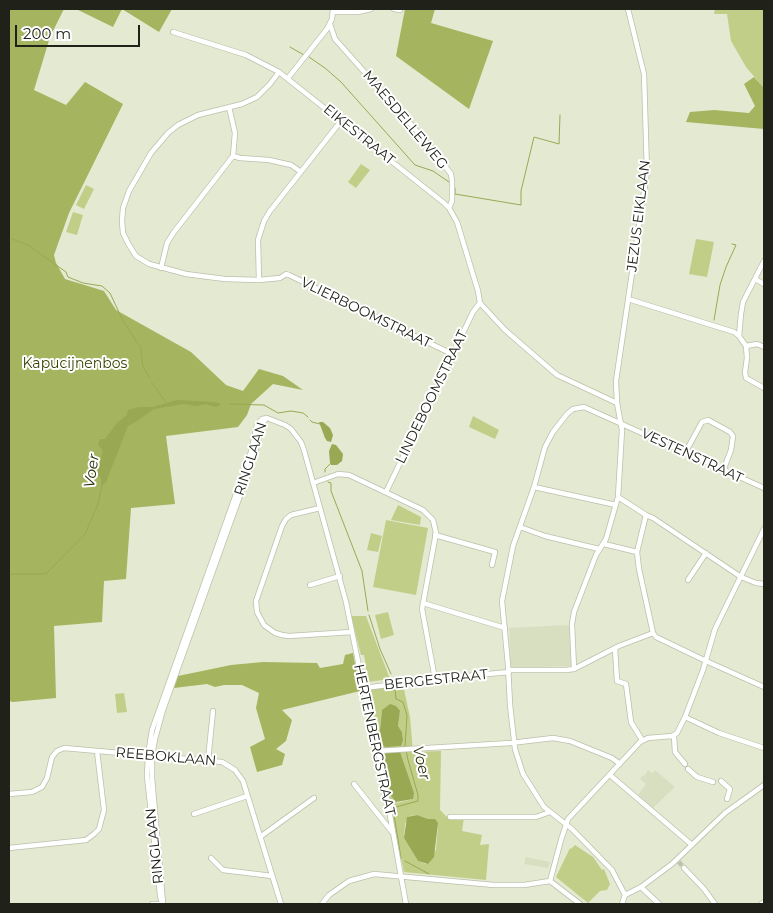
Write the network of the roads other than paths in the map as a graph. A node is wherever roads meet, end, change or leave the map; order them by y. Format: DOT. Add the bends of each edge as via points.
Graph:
graph roads {
  1 [pos="371,9"];
  2 [pos="394,9"];
  3 [pos="628,9"];
  4 [pos="333,10"];
  5 [pos="400,10"];
  6 [pos="330,24"];
  7 [pos="173,32"];
  8 [pos="322,37"];
  9 [pos="335,39"];
  10 [pos="279,72"];
  11 [pos="288,78"];
  12 [pos="229,107"];
  13 [pos="342,121"];
  14 [pos="233,156"];
  15 [pos="301,172"];
  16 [pos="450,208"];
  17 [pos="764,262"];
  18 [pos="161,268"];
  19 [pos="755,279"];
  20 [pos="259,280"];
  21 [pos="764,284"];
  22 [pos="628,298"];
  23 [pos="480,304"];
  24 [pos="739,336"];
  25 [pos="746,346"];
  26 [pos="764,347"];
  27 [pos="452,354"];
  28 [pos="764,388"];
  29 [pos="616,403"];
  30 [pos="267,418"];
  31 [pos="621,423"];
  32 [pos="685,453"];
  33 [pos="724,471"];
  34 [pos="313,483"];
  35 [pos="534,487"];
  36 [pos="764,488"];
  37 [pos="386,492"];
  38 [pos="618,497"];
  39 [pos="616,505"];
  40 [pos="320,508"];
  41 [pos="646,515"];
  42 [pos="520,527"];
  43 [pos="764,529"];
  44 [pos="435,535"];
  45 [pos="604,544"];
  46 [pos="599,549"];
  47 [pos="638,552"];
  48 [pos="706,553"];
  49 [pos="492,564"];
  50 [pos="340,576"];
  51 [pos="740,577"];
  52 [pos="688,580"];
  53 [pos="310,584"];
  54 [pos="764,584"];
  55 [pos="423,604"];
  56 [pos="505,628"];
  57 [pos="352,632"];
  58 [pos="653,633"];
  59 [pos="615,648"];
  60 [pos="706,661"];
  61 [pos="574,668"];
  62 [pos="509,671"];
  63 [pos="435,679"];
  64 [pos="764,687"];
  65 [pos="364,688"];
  66 [pos="213,711"];
  67 [pos="685,717"];
  68 [pos="674,736"];
  69 [pos="642,740"];
  70 [pos="514,743"];
  71 [pos="764,748"];
  72 [pos="97,751"];
  73 [pos="377,751"];
  74 [pos="150,756"];
  75 [pos="208,760"];
  76 [pos="620,764"];
  77 [pos="610,775"];
  78 [pos="713,782"];
  79 [pos="721,782"];
  80 [pos="354,784"];
  81 [pos="764,785"];
  82 [pos="9,794"];
  83 [pos="247,796"];
  84 [pos="314,798"];
  85 [pos="735,806"];
  86 [pos="550,812"];
  87 [pos="194,814"];
  88 [pos="450,817"];
  89 [pos="566,824"];
  90 [pos="392,832"];
  91 [pos="260,837"];
  92 [pos="692,846"];
  93 [pos="9,848"];
  94 [pos="211,858"];
  95 [pos="684,868"];
  96 [pos="272,876"];
  97 [pos="400,876"];
  98 [pos="550,881"];
  99 [pos="641,887"];
  100 [pos="625,895"];
  101 [pos="764,902"];
  102 [pos="152,904"];
  103 [pos="158,904"];
  104 [pos="163,904"];
  105 [pos="281,904"];
  106 [pos="322,904"];
  107 [pos="406,904"];
  108 [pos="580,904"];
  109 [pos="622,904"];
  110 [pos="659,904"];
  111 [pos="715,904"];
  112 [pos="761,904"];
  1 -- 4 [label="street" via="358,12"];
  2 -- 5 [label="street"];
  3 -- 22 [label="street, JEZUS EIKLAAN" via="644,74 647,161"];
  4 -- 6 [label="street"];
  6 -- 8 [label="street"];
  6 -- 9 [label="street, MAESDELLEWEG"];
  7 -- 10 [label="street, EIKESTRAAT" via="246,54"];
  8 -- 9 [label="street"];
  8 -- 11 [label="street"];
  9 -- 16 [label="street, MAESDELLEWEG" via="451,174"];
  10 -- 11 [label="street, EIKESTRAAT"];
  10 -- 12 [label="street, VLIERBOOMSTRAAT" via="257,97"];
  11 -- 13 [label="street, EIKESTRAAT"];
  12 -- 14 [label="street" via="235,133"];
  12 -- 18 [label="street, VLIERBOOMSTRAAT" via="198,115 168,133 151,153 129,191 123,208 123,233 136,256"];
  13 -- 15 [label="street"];
  13 -- 16 [label="street, EIKESTRAAT"];
  14 -- 15 [label="street" via="291,165"];
  14 -- 18 [label="street" via="174,232 167,243"];
  15 -- 20 [label="street" via="270,211 259,232"];
  16 -- 23 [label="street"];
  17 -- 19 [label="street"];
  18 -- 20 [label="street, VLIERBOOMSTRAAT" via="225,280"];
  19 -- 21 [label="street"];
  19 -- 24 [label="street" via="743,302"];
  20 -- 27 [label="street, VLIERBOOMSTRAAT" via="289,275"];
  22 -- 24 [label="street"];
  22 -- 29 [label="street, JEZUS EIKLAAN"];
  23 -- 27 [label="street, LINDEBOOMSTRAAT"];
  23 -- 29 [label="street" via="557,376"];
  24 -- 25 [label="street"];
  25 -- 26 [label="street" via="757,344"];
  25 -- 28 [label="street" via="745,376"];
  27 -- 37 [label="street, LINDEBOOMSTRAAT"];
  29 -- 31 [label="street, JEZUS EIKLAAN"];
  30 -- 34 [label="street, HERTENBERGSTRAAT" via="288,427 298,437"];
  30 -- 74 [label="street, RINGLAAN" via="261,426"];
  31 -- 32 [label="street, VESTENSTRAAT"];
  31 -- 35 [label="street, VESTENSTRAAT" via="584,407 573,409 545,447"];
  31 -- 38 [label="street, JEZUS EIKLAAN"];
  32 -- 33 [label="street, VESTENSTRAAT"];
  32 -- 33 [label="street" via="702,422 708,420 733,436"];
  33 -- 36 [label="street, VESTENSTRAAT"];
  34 -- 37 [label="street" via="345,474"];
  34 -- 40 [label="street, HERTENBERGSTRAAT"];
  35 -- 39 [label="street"];
  35 -- 42 [label="street, VESTENSTRAAT"];
  37 -- 44 [label="street" via="427,513 435,525"];
  38 -- 39 [label="street, JEZUS EIKLAAN"];
  38 -- 41 [label="street"];
  39 -- 45 [label="street, JEZUS EIKLAAN"];
  40 -- 50 [label="street, HERTENBERGSTRAAT"];
  40 -- 57 [label="street" via="286,519 256,601 257,612 264,625 282,635"];
  41 -- 47 [label="street"];
  41 -- 48 [label="street"];
  42 -- 46 [label="street"];
  42 -- 56 [label="street, VESTENSTRAAT" via="502,600"];
  43 -- 51 [label="street"];
  44 -- 49 [label="street" via="495,552"];
  44 -- 55 [label="street"];
  45 -- 46 [label="street"];
  45 -- 47 [label="street"];
  46 -- 61 [label="street" via="574,612"];
  47 -- 58 [label="street"];
  48 -- 51 [label="street"];
  48 -- 52 [label="street"];
  50 -- 53 [label="street"];
  50 -- 57 [label="street, HERTENBERGSTRAAT"];
  51 -- 54 [label="street"];
  51 -- 60 [label="street" via="715,629"];
  55 -- 56 [label="street"];
  55 -- 63 [label="street"];
  56 -- 62 [label="street, VESTENSTRAAT"];
  57 -- 65 [label="street, HERTENBERGSTRAAT"];
  58 -- 59 [label="street"];
  58 -- 60 [label="street"];
  59 -- 61 [label="street"];
  59 -- 69 [label="street" via="616,681 626,684 631,722"];
  60 -- 64 [label="street"];
  60 -- 67 [label="street"];
  61 -- 62 [label="street, BERGESTRAAT"];
  62 -- 63 [label="street, BERGESTRAAT"];
  62 -- 70 [label="street, VESTENSTRAAT"];
  63 -- 65 [label="street, BERGESTRAAT"];
  65 -- 73 [label="street, HERTENBERGSTRAAT"];
  66 -- 75 [label="street"];
  67 -- 68 [label="street"];
  67 -- 71 [label="street"];
  68 -- 69 [label="street"];
  68 -- 78 [label="street" via="675,752 697,777"];
  69 -- 76 [label="street"];
  70 -- 73 [label="street"];
  70 -- 76 [label="street" via="549,738 564,740"];
  70 -- 86 [label="street, VESTENSTRAAT" via="526,779"];
  72 -- 74 [label="street, REEBOKLAAN"];
  72 -- 82 [label="street, REEBOKLAAN" via="60,749 52,757 42,787 32,792"];
  72 -- 93 [label="street" via="104,810 99,829 86,840"];
  73 -- 90 [label="street, HERTENBERGSTRAAT"];
  74 -- 75 [label="street, REEBOKLAAN"];
  74 -- 104 [label="street, RINGLAAN"];
  75 -- 83 [label="street, REEBOKLAAN" via="222,762 234,770 243,781"];
  76 -- 77 [label="street"];
  77 -- 89 [label="street"];
  77 -- 92 [label="street"];
  79 -- 85 [label="street" via="730,789 727,798"];
  80 -- 90 [label="street"];
  81 -- 85 [label="street"];
  83 -- 87 [label="street"];
  83 -- 91 [label="street, REEBOKLAAN"];
  84 -- 91 [label="street"];
  85 -- 92 [label="street"];
  86 -- 88 [label="street" via="536,817"];
  86 -- 89 [label="street, VESTENSTRAAT"];
  89 -- 98 [label="street"];
  89 -- 100 [label="street, VESTENSTRAAT" via="613,872"];
  90 -- 97 [label="street, HERTENBERGSTRAAT"];
  91 -- 96 [label="street, REEBOKLAAN"];
  92 -- 99 [label="street" via="678,861"];
  94 -- 96 [label="street" via="223,870"];
  95 -- 111 [label="street"];
  96 -- 105 [label="street, REEBOKLAAN"];
  97 -- 98 [label="street" via="494,885"];
  97 -- 106 [label="street" via="374,874 358,877 339,887"];
  97 -- 107 [label="street, HERTENBERGSTRAAT"];
  98 -- 108 [label="street"];
  99 -- 100 [label="street"];
  99 -- 110 [label="street"];
  100 -- 109 [label="street"];
  101 -- 112 [label="street"];
  102 -- 103 [label="street"];
}
